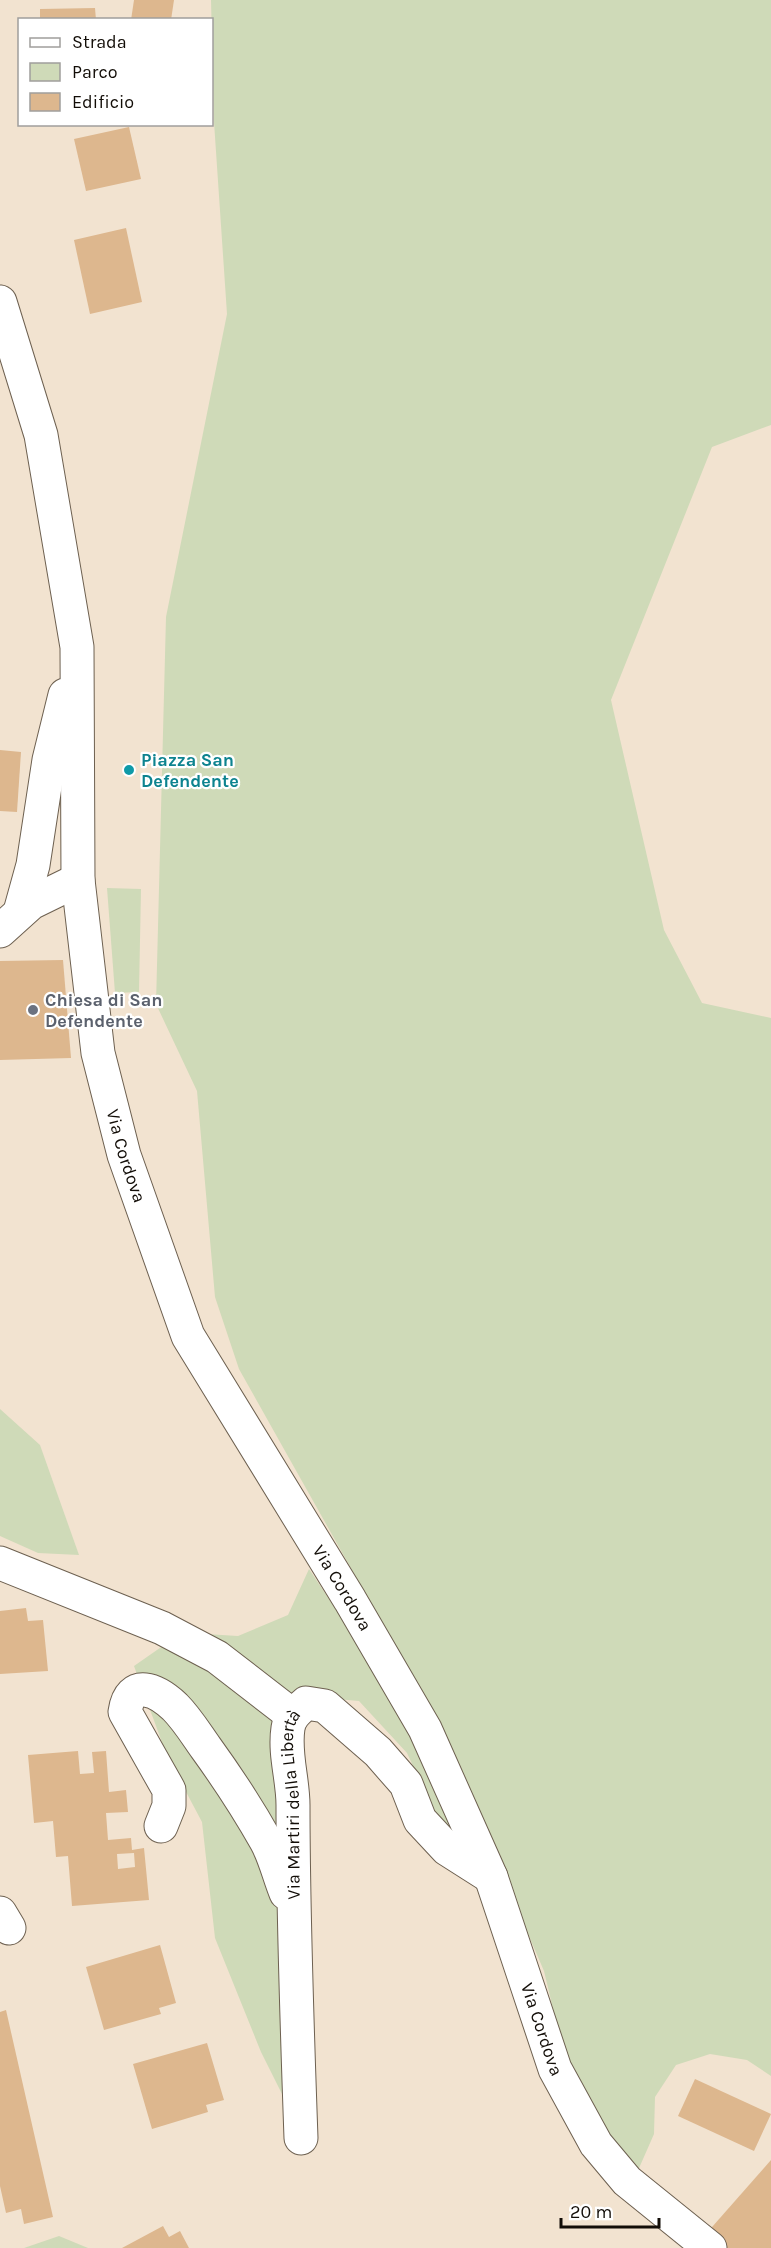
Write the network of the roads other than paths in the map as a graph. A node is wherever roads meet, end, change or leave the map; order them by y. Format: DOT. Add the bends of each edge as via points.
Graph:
graph roads {
  1 [pos="0,302"];
  2 [pos="76,647"];
  3 [pos="78,880"];
  4 [pos="10,921"];
  5 [pos="0,1563"];
  6 [pos="292,1714"];
  7 [pos="160,1826"];
  8 [pos="491,1877"];
  9 [pos="293,1912"];
  10 [pos="301,2138"];
  11 [pos="710,2248"];
  1 -- 2 [label="street" via="41,435"];
  2 -- 3 [label="street, Via Cordova"];
  2 -- 4 [label="street" via="49,760 33,866"];
  3 -- 4 [label="street" via="31,903"];
  3 -- 8 [label="street, Via Cordova" via="98,1053 124,1155 188,1335 425,1729"];
  5 -- 6 [label="street" via="171,1633 217,1657"];
  6 -- 8 [label="street, Via Martiri della Libertà" via="306,1703 325,1706 378,1752 406,1784 420,1820 447,1849"];
  6 -- 9 [label="street, Via Martiri della Libertà" via="287,1749 294,1801"];
  7 -- 9 [label="street" via="169,1806 169,1790 125,1712 126,1701 142,1688 153,1691 174,1707 223,1772 267,1843"];
  8 -- 11 [label="street, Via Cordova" via="555,2069 596,2144 627,2181"];
  9 -- 10 [label="street, Via Martiri della Libertà"];
}
